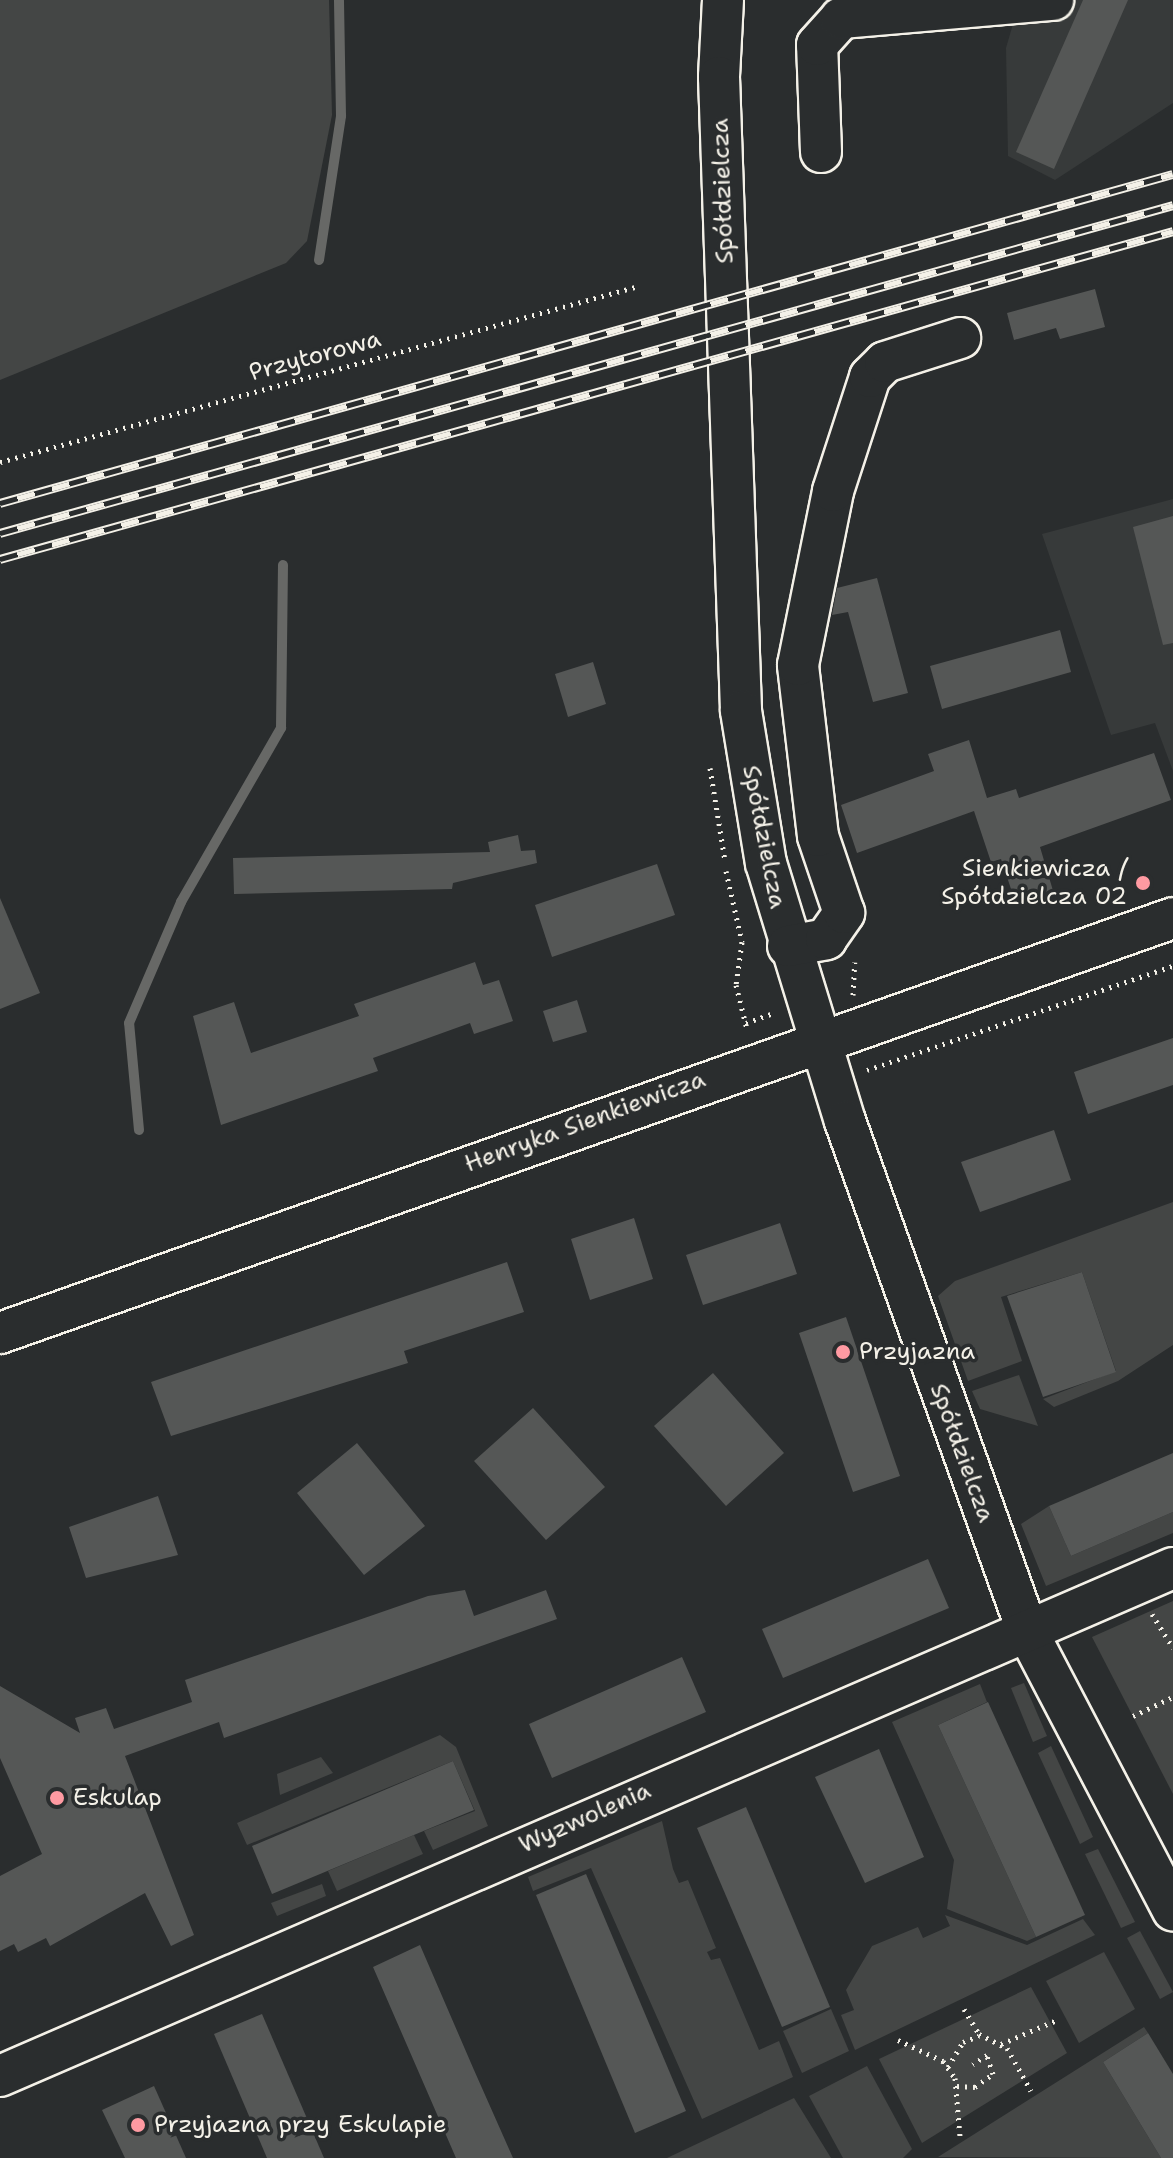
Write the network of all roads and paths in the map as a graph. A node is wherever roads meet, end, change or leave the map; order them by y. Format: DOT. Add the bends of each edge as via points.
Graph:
graph roads {
  1 [pos="723,0"];
  2 [pos="1053,0"];
  3 [pos="821,152"];
  4 [pos="639,286"];
  5 [pos="960,338"];
  6 [pos="0,462"];
  7 [pos="735,916"];
  8 [pos="1173,918"];
  9 [pos="788,946"];
  10 [pos="818,1038"];
  11 [pos="756,1060"];
  12 [pos="0,1333"];
  13 [pos="1173,1568"];
  14 [pos="1162,1606"];
  15 [pos="1028,1633"];
  16 [pos="1173,1648"];
  17 [pos="1173,1697"];
  18 [pos="1133,1716"];
  19 [pos="1173,1910"];
  20 [pos="964,2009"];
  21 [pos="1059,2019"];
  22 [pos="982,2035"];
  23 [pos="898,2040"];
  24 [pos="1001,2044"];
  25 [pos="973,2064"];
  26 [pos="948,2067"];
  27 [pos="0,2076"];
  28 [pos="957,2086"];
  29 [pos="1031,2091"];
  30 [pos="960,2136"];
  1 -- 9 [label="street, Spółdzielcza" via="719,77 741,711"];
  2 -- 3 [label="street" via="841,18 817,45"];
  4 -- 6 [label="path, Przytorowa"];
  5 -- 9 [label="street" via="885,362 870,377 833,491 798,665 818,836 844,913 826,939"];
  7 -- 11 [label="path" via="742,942 736,985"];
  8 -- 10 [label="street, Henryka Sienkiewicza"];
  9 -- 10 [label="street, Spółdzielcza"];
  10 -- 11 [label="street, Henryka Sienkiewicza"];
  10 -- 15 [label="street, Spółdzielcza"];
  11 -- 12 [label="street, Henryka Sienkiewicza"];
  13 -- 15 [label="street, Wyzwolenia"];
  14 -- 16 [label="path" via="1150,1611"];
  15 -- 19 [label="street, Spółdzielcza"];
  15 -- 27 [label="street, Wyzwolenia" via="666,1782"];
  17 -- 18 [label="path"];
  20 -- 22 [label="path"];
  21 -- 24 [label="path"];
  22 -- 24 [label="path"];
  22 -- 26 [label="path" via="963,2042"];
  23 -- 26 [label="path"];
  24 -- 29 [label="path"];
  25 -- 28 [label="path" via="987,2055 993,2074 975,2087"];
  26 -- 28 [label="path"];
  28 -- 30 [label="path"];
}
